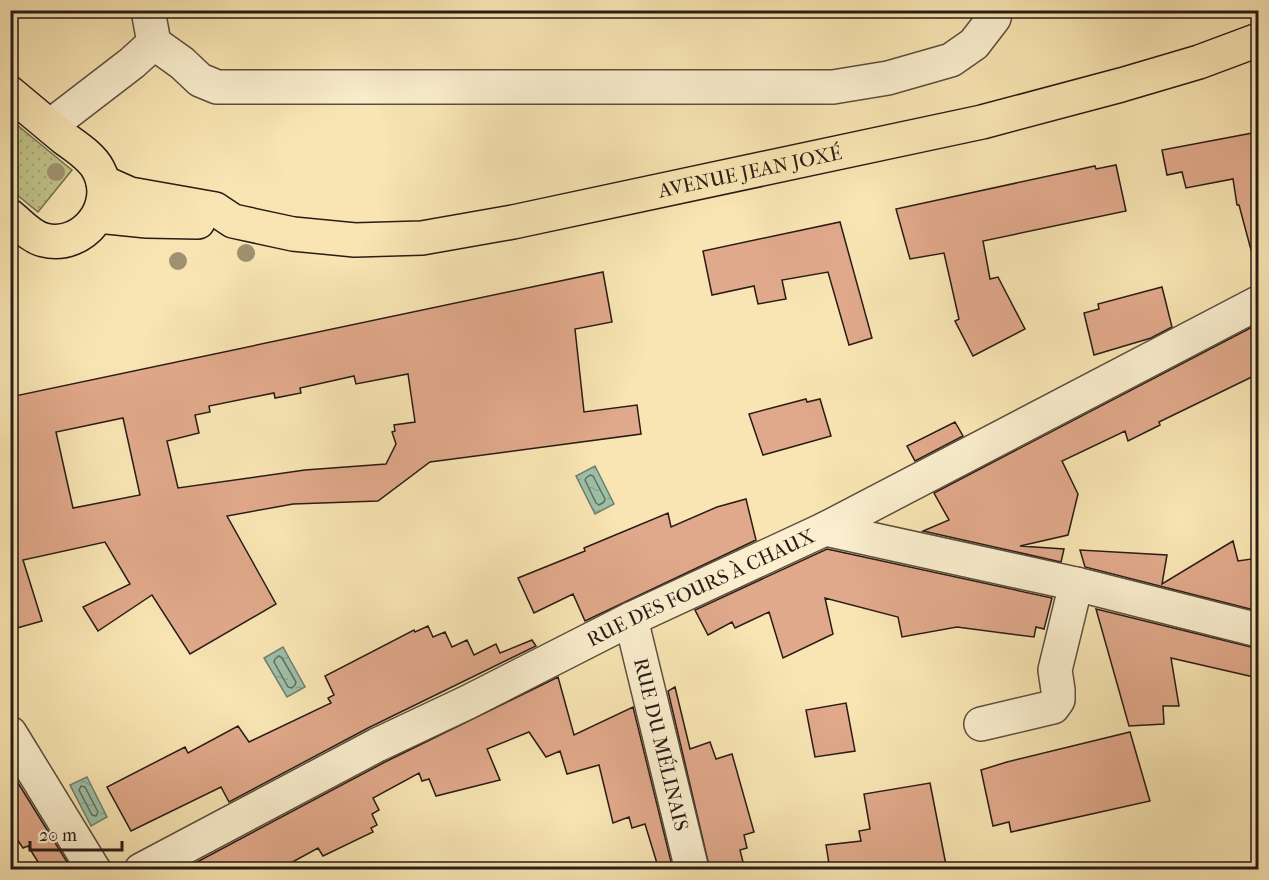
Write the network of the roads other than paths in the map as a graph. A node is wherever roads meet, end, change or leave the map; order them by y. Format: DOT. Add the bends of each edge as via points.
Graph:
graph roads {
  1 [pos="148,10"];
  2 [pos="996,10"];
  3 [pos="1258,40"];
  4 [pos="154,43"];
  5 [pos="10,93"];
  6 [pos="50,126"];
  7 [pos="103,182"];
  8 [pos="98,216"];
  9 [pos="233,221"];
  10 [pos="18,233"];
  11 [pos="1258,303"];
  12 [pos="825,529"];
  13 [pos="1076,584"];
  14 [pos="631,619"];
  15 [pos="1258,630"];
  16 [pos="981,724"];
  17 [pos="10,733"];
  18 [pos="94,870"];
  19 [pos="141,870"];
  20 [pos="692,870"];
  1 -- 4 [label="street"];
  2 -- 4 [label="street" via="975,44 951,60 888,78 833,87 217,87 200,80"];
  3 -- 9 [label="main road, AVENUE JEAN JOXÉ" via="1200,62 982,122 460,232 422,238 355,240 293,234"];
  4 -- 6 [label="street"];
  5 -- 6 [label="main road"];
  6 -- 7 [label="main road" via="93,161"];
  7 -- 8 [label="main road"];
  7 -- 9 [label="main road, AVENUE JEAN JOXÉ" via="130,194 215,209"];
  8 -- 9 [label="main road, AVENUE JEAN JOXÉ" via="210,224"];
  8 -- 10 [label="main road" via="86,231 69,240 49,241"];
  11 -- 12 [label="street, RUE DES FOURS À CHAUX"];
  12 -- 13 [label="street"];
  12 -- 14 [label="street, RUE DES FOURS À CHAUX"];
  13 -- 15 [label="street"];
  13 -- 16 [label="street" via="1055,670 1058,700 1053,707"];
  14 -- 19 [label="street, RUE DES FOURS À CHAUX" via="377,745"];
  14 -- 20 [label="street, RUE DU MÉLINAIS"];
  17 -- 18 [label="street"];
}
